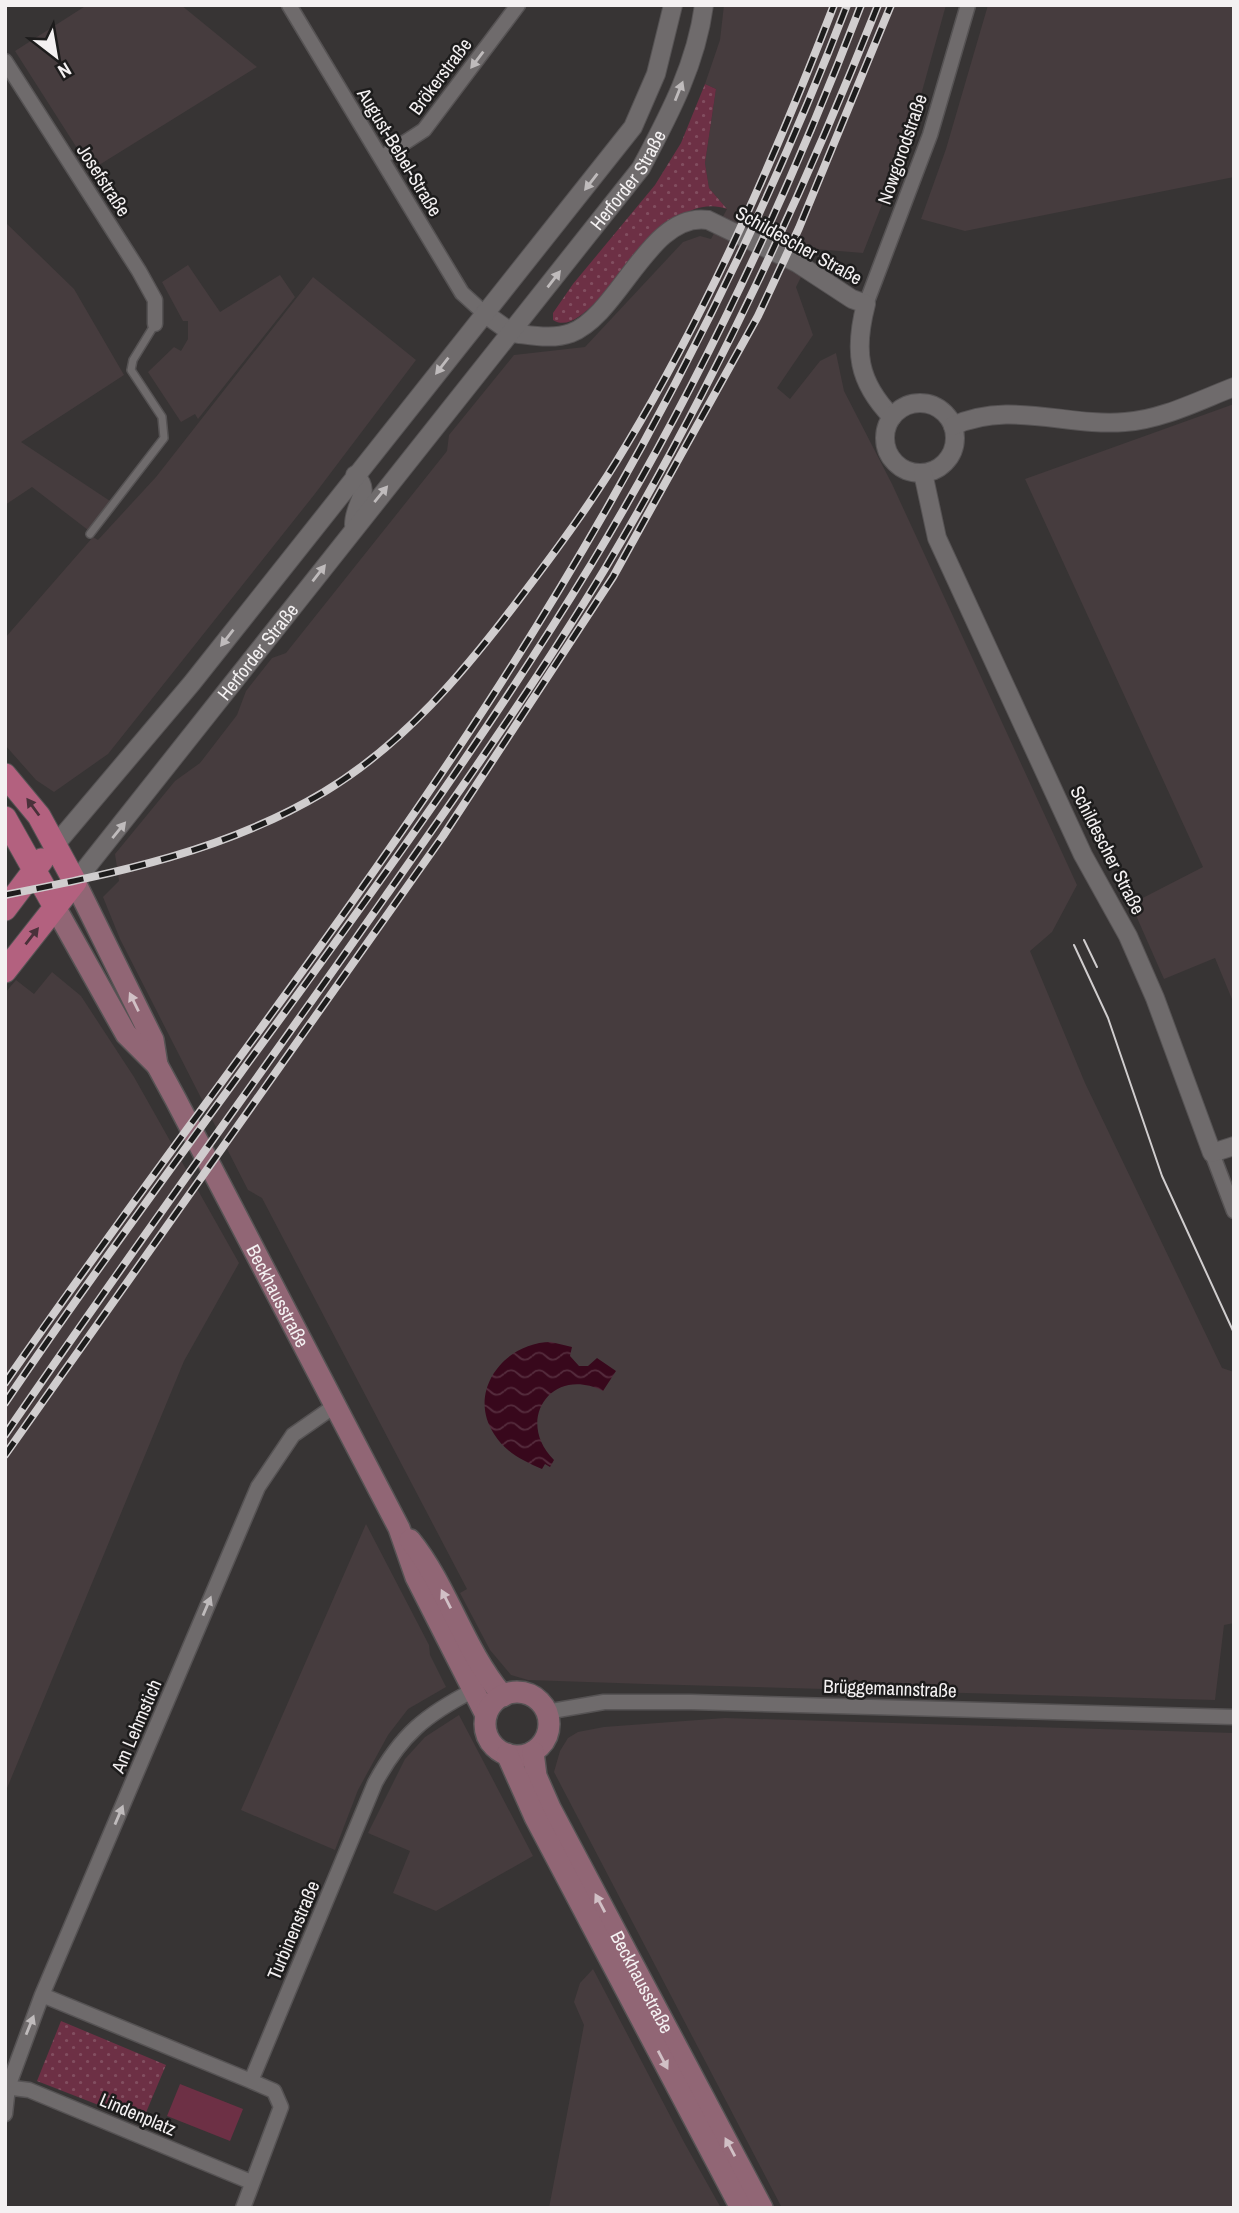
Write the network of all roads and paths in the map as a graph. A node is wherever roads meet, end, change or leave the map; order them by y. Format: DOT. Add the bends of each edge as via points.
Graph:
graph roads {
  1 [pos="289,5"];
  2 [pos="518,5"];
  3 [pos="673,5"];
  4 [pos="704,5"];
  5 [pos="968,5"];
  6 [pos="5,61"];
  7 [pos="381,158"];
  8 [pos="866,304"];
  9 [pos="484,313"];
  10 [pos="155,324"];
  11 [pos="512,333"];
  12 [pos="1234,387"];
  13 [pos="892,417"];
  14 [pos="953,426"];
  15 [pos="923,473"];
  16 [pos="355,475"];
  17 [pos="354,528"];
  18 [pos="90,534"];
  19 [pos="5,775"];
  20 [pos="5,818"];
  21 [pos="56,844"];
  22 [pos="34,869"];
  23 [pos="75,882"];
  24 [pos="55,907"];
  25 [pos="5,909"];
  26 [pos="5,971"];
  27 [pos="157,1065"];
  28 [pos="1234,1146"];
  29 [pos="1212,1153"];
  30 [pos="1234,1211"];
  31 [pos="336,1405"];
  32 [pos="399,1528"];
  33 [pos="474,1690"];
  34 [pos="503,1696"];
  35 [pos="546,1712"];
  36 [pos="486,1715"];
  37 [pos="1234,1717"];
  38 [pos="533,1752"];
  39 [pos="507,1754"];
  40 [pos="42,1995"];
  41 [pos="251,2081"];
  42 [pos="6,2087"];
  43 [pos="5,2114"];
  44 [pos="251,2182"];
  45 [pos="243,2208"];
  46 [pos="741,2208"];
  47 [pos="762,2208"];
  1 -- 7 [label="street, August-Bebel-Straße"];
  2 -- 7 [label="street, Brökerstraße, one-way" via="424,130"];
  3 -- 9 [label="street, Herforder Straße, one-way" via="656,74 633,127"];
  11 -- 4 [label="street, Herforder Straße, one-way" via="641,168 699,43"];
  5 -- 8 [label="street, Nowgorodstraße" via="930,135"];
  6 -- 10 [label="street, Josefstraße" via="139,271 155,300"];
  7 -- 9 [label="street, August-Bebel-Straße" via="462,293"];
  8 -- 11 [label="street, Schildescher Straße" via="797,263 696,218 656,244 583,327 555,337"];
  8 -- 13 [label="street, Schildescher Straße" via="858,342 861,366 868,385"];
  9 -- 11 [label="street"];
  9 -- 16 [label="street, Herforder Straße, one-way"];
  10 -- 18 [label="lane" via="131,370 162,417 164,438"];
  17 -- 11 [label="street, Herforder Straße, one-way"];
  12 -- 14 [label="street" via="1127,422 1020,414 977,418"];
  13 -- 14 [label="street" via="911,404 924,403 947,415"];
  13 -- 15 [label="street" via="885,438 890,456 905,470"];
  14 -- 15 [label="street" via="953,451 936,470"];
  15 -- 29 [label="street, Schildescher Straße" via="937,538 1083,855 1133,946"];
  16 -- 17 [label="street" via="365,490 354,512"];
  16 -- 21 [label="street, Herforder Straße, one-way" via="167,715"];
  23 -- 17 [label="street, Herforder Straße, one-way"];
  21 -- 19 [label="main road, one-way" via="40,816"];
  20 -- 22 [label="main road, Beckhausstraße"];
  21 -- 22 [label="main road, Herforder Straße"];
  21 -- 23 [label="main road"];
  22 -- 24 [label="main road, Beckhausstraße"];
  22 -- 25 [label="main road, Herforder Straße"];
  23 -- 24 [label="main road, Herforder Straße"];
  27 -- 23 [label="main road, Beckhausstraße, one-way" via="153,1040"];
  26 -- 24 [label="main road, Herforder Straße, one-way"];
  24 -- 27 [label="main road, Beckhausstraße" via="126,1034"];
  27 -- 31 [label="main road, Beckhausstraße"];
  28 -- 29 [label="street"];
  29 -- 30 [label="street, Schildescher Straße"];
  31 -- 32 [label="main road, Beckhausstraße"];
  40 -- 31 [label="street, Am Lehmstich, one-way" via="258,1487 293,1435"];
  32 -- 33 [label="main road, Beckhausstraße" via="416,1577"];
  34 -- 32 [label="main road, Beckhausstraße, one-way" via="477,1660 431,1569"];
  33 -- 36 [label="main road, Beckhausstraße"];
  33 -- 41 [label="street, Turbinenstraße" via="421,1721 386,1764"];
  34 -- 35 [label="main road" via="532,1696"];
  34 -- 36 [label="main road"];
  35 -- 37 [label="street, Brüggemannstraße" via="604,1702 701,1702"];
  35 -- 38 [label="main road" via="547,1732"];
  36 -- 39 [label="main road" via="488,1738"];
  38 -- 39 [label="main road"];
  47 -- 38 [label="main road, Beckhausstraße, one-way" via="550,1808 536,1776"];
  39 -- 46 [label="main road, Beckhausstraße, one-way" via="535,1817"];
  40 -- 41 [label="street"];
  42 -- 40 [label="street, Am Lehmstich, one-way"];
  41 -- 44 [label="street" via="274,2091 281,2106"];
  42 -- 43 [label="street, Am Lehmstich"];
  42 -- 44 [label="street, Lindenplatz" via="29,2090"];
  44 -- 45 [label="street"];
}
